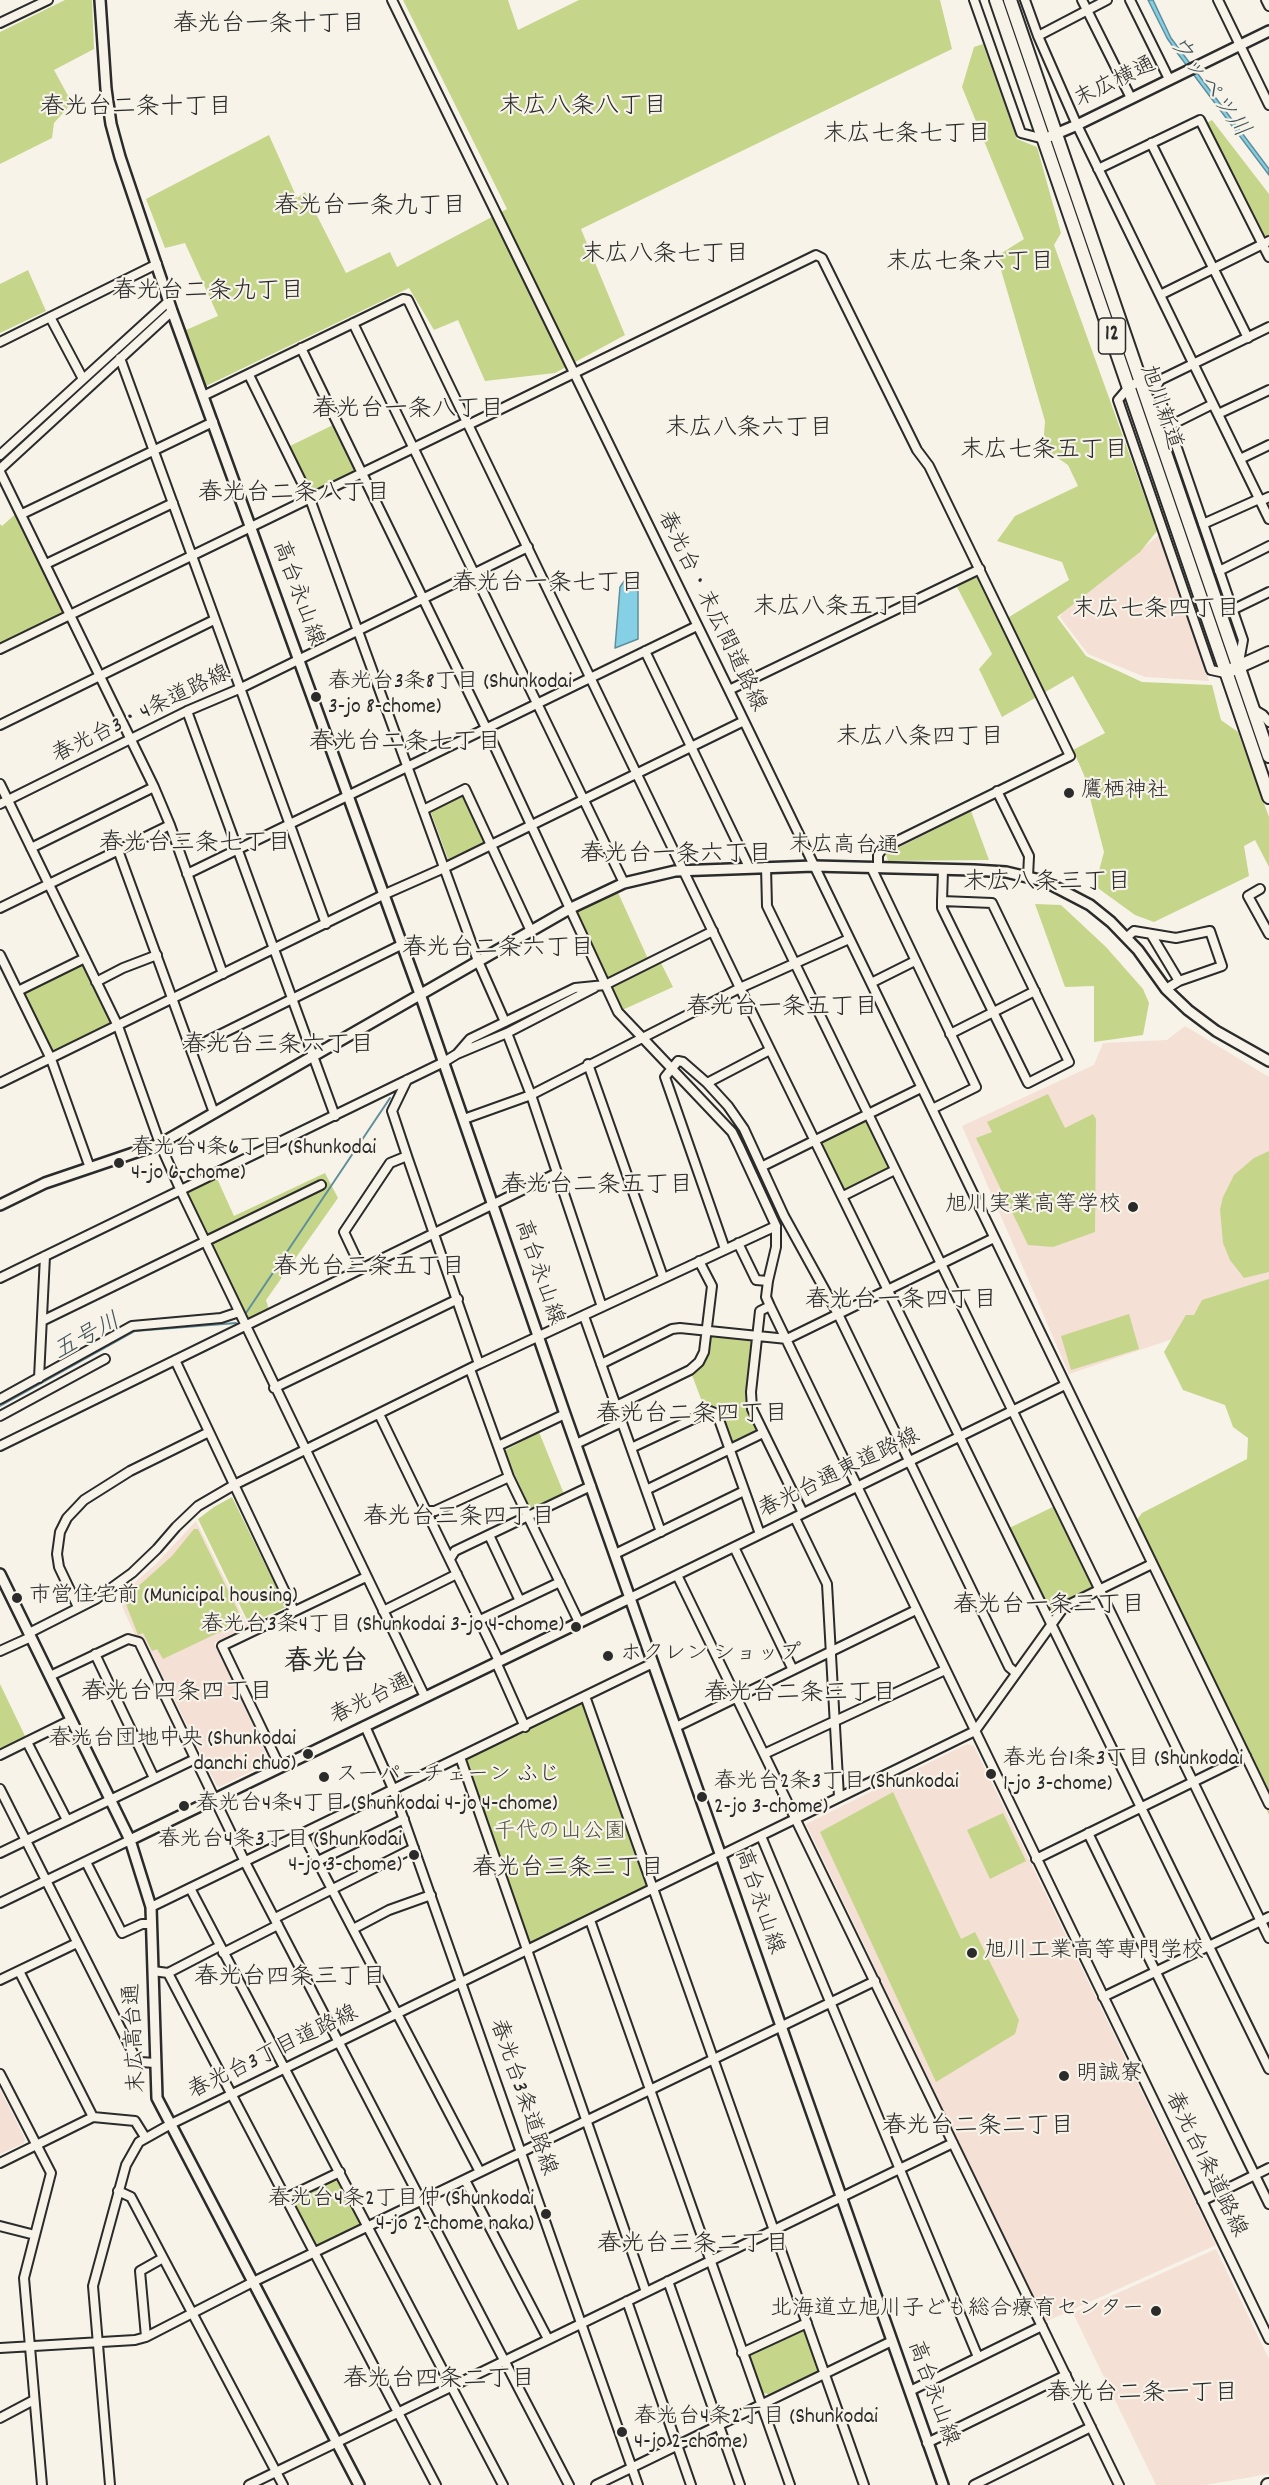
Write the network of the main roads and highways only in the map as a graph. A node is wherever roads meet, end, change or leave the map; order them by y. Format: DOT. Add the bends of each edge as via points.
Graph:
graph roads {
  1 [pos="996,0"];
  2 [pos="1010,0"];
  3 [pos="1050,137"];
  4 [pos="1134,384"];
  5 [pos="1269,653"];
  6 [pos="1238,668"];
  7 [pos="1225,673"];
  8 [pos="1269,756"];
  9 [pos="1269,797"];
  1 -- 3 [label="main road, 旭川新道 / 12"];
  2 -- 3 [label="main road, 旭川新道 / 12" via="1034,71"];
  3 -- 4 [label="main road, 旭川新道 / 12"];
  4 -- 6 [label="main road, 旭川新道 / 12"];
  4 -- 7 [label="main road, 旭川新道 / 12"];
  5 -- 6 [label="main road"];
  6 -- 7 [label="main road"];
  6 -- 8 [label="main road, 旭川新道 / 12"];
  7 -- 9 [label="main road, 旭川新道 / 12"];
}
